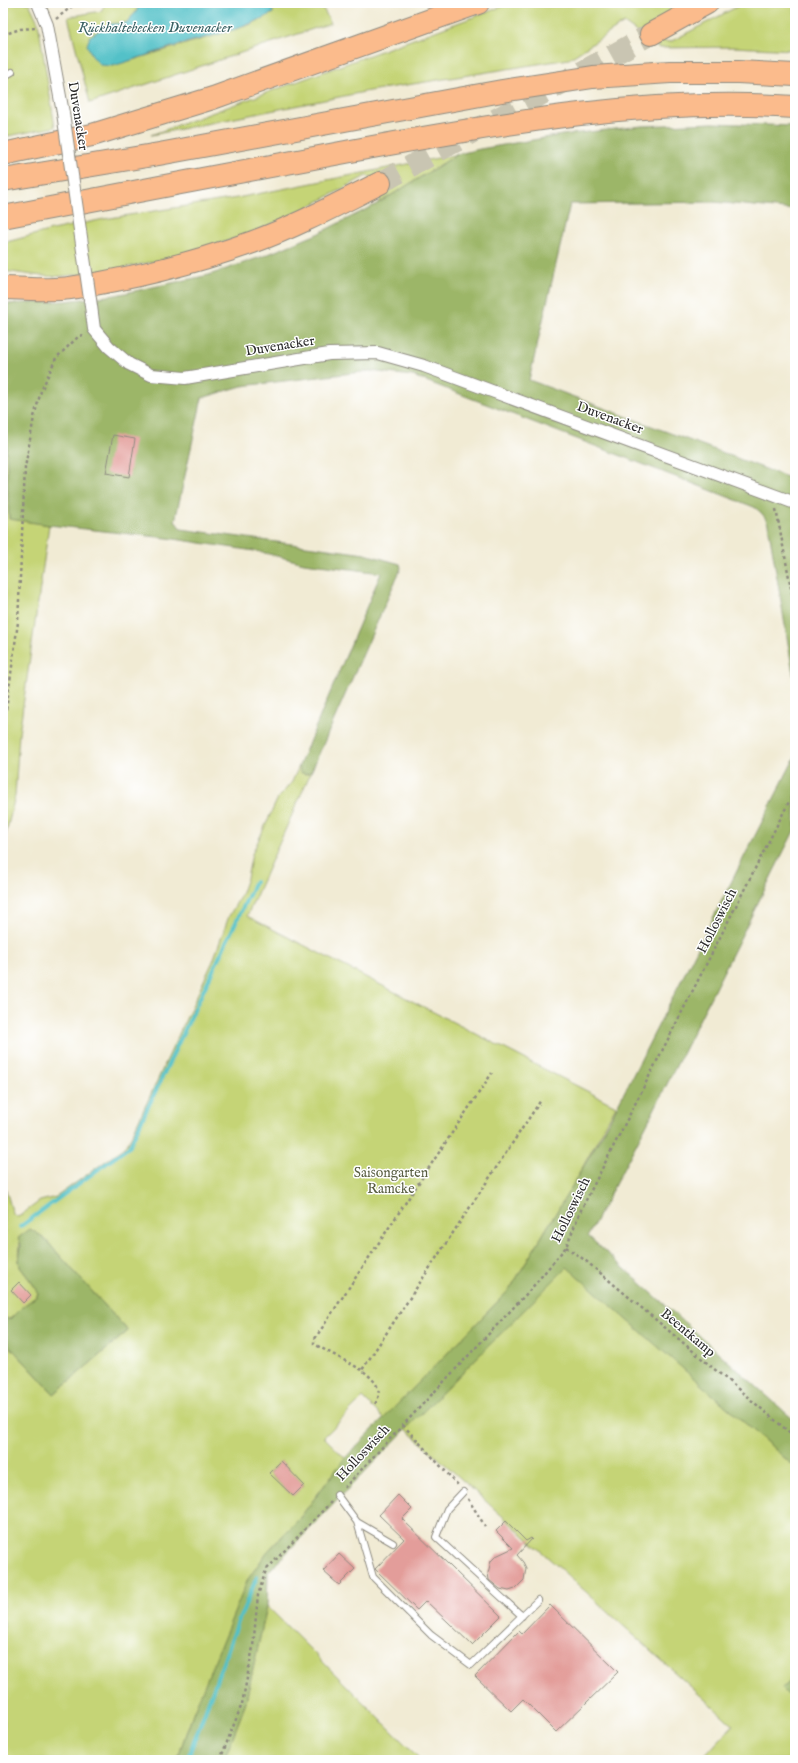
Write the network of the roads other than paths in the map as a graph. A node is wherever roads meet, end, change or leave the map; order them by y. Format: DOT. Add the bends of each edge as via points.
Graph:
graph roads {
  1 [pos="38,3"];
  2 [pos="478,3"];
  3 [pos="707,3"];
  4 [pos="651,34"];
  5 [pos="12,72"];
  6 [pos="795,75"];
  7 [pos="3,78"];
  8 [pos="795,107"];
  9 [pos="3,154"];
  10 [pos="3,180"];
  11 [pos="380,183"];
  12 [pos="3,217"];
  13 [pos="3,288"];
  14 [pos="795,503"];
  15 [pos="463,1492"];
  16 [pos="337,1495"];
  17 [pos="356,1522"];
  18 [pos="392,1542"];
  19 [pos="538,1600"];
  20 [pos="522,1616"];
  1 -- 14 [label="street, Duvenacker, bridge" via="47,25 63,113 94,329 109,347 129,364 151,374 185,378 329,354 378,353 424,366"];
  2 -- 9 [label="highway" via="214,98 92,135"];
  3 -- 4 [label="highway"];
  5 -- 7 [label="lane"];
  6 -- 10 [label="highway" via="670,72 592,77 454,99"];
  8 -- 12 [label="highway" via="688,105 551,117 462,130"];
  11 -- 13 [label="highway" via="306,220 204,259 68,288"];
  15 -- 20 [label="lane" via="447,1509 436,1537"];
  16 -- 17 [label="lane"];
  17 -- 18 [label="lane"];
  17 -- 20 [label="lane" via="373,1577 431,1635 471,1665"];
  19 -- 20 [label="lane"];
}
